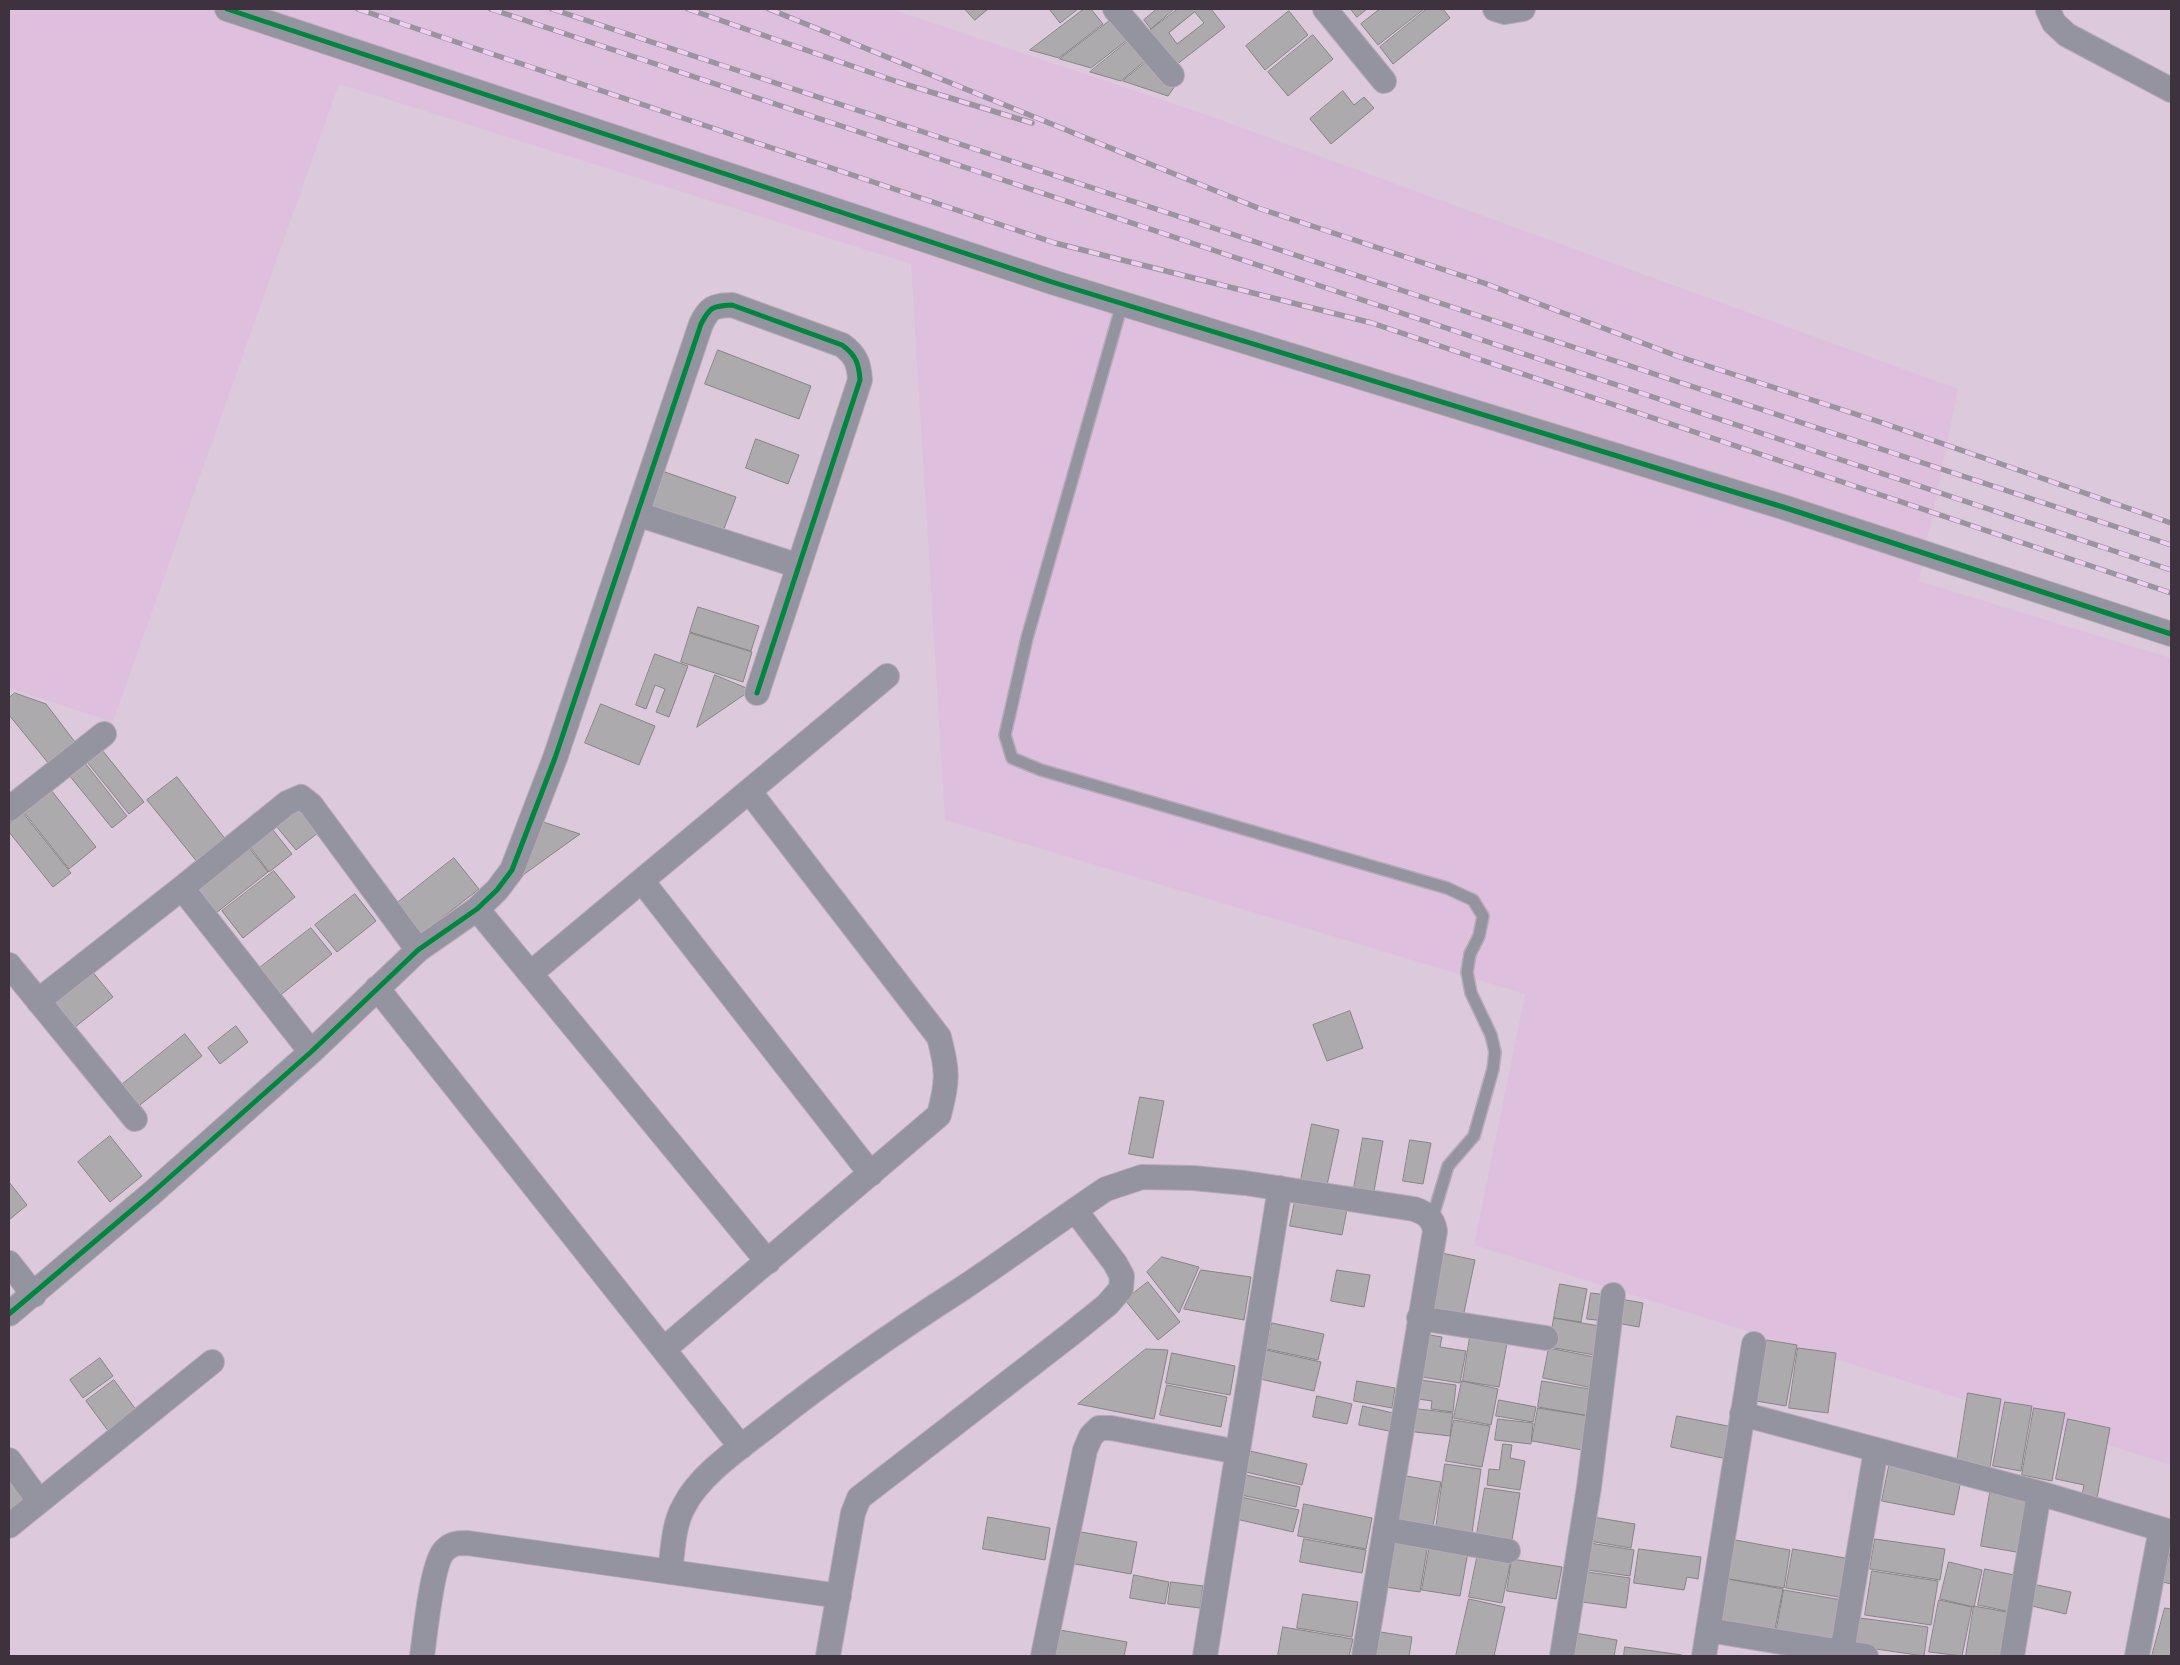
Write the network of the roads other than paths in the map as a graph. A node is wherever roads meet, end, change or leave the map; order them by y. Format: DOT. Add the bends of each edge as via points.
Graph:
graph roads {
  1 [pos="227,9"];
  2 [pos="1115,9"];
  3 [pos="1325,9"];
  4 [pos="1495,9"];
  5 [pos="1522,9"];
  6 [pos="2048,10"];
  7 [pos="1172,75"];
  8 [pos="1384,81"];
  9 [pos="2171,90"];
  10 [pos="1122,304"];
  11 [pos="637,514"];
  12 [pos="799,566"];
  13 [pos="2171,634"];
  14 [pos="887,676"];
  15 [pos="757,693"];
  16 [pos="104,734"];
  17 [pos="749,791"];
  18 [pos="9,810"];
  19 [pos="642,881"];
  20 [pos="182,888"];
  21 [pos="477,909"];
  22 [pos="418,950"];
  23 [pos="9,965"];
  24 [pos="531,973"];
  25 [pos="377,988"];
  26 [pos="38,1001"];
  27 [pos="311,1052"];
  28 [pos="135,1119"];
  29 [pos="871,1174"];
  30 [pos="1280,1188"];
  31 [pos="1075,1210"];
  32 [pos="1432,1219"];
  33 [pos="768,1262"];
  34 [pos="9,1263"];
  35 [pos="34,1294"];
  36 [pos="1613,1295"];
  37 [pos="9,1314"];
  38 [pos="1419,1318"];
  39 [pos="1546,1338"];
  40 [pos="1754,1344"];
  41 [pos="664,1350"];
  42 [pos="212,1362"];
  43 [pos="1742,1414"];
  44 [pos="741,1447"];
  45 [pos="1876,1450"];
  46 [pos="1238,1452"];
  47 [pos="9,1460"];
  48 [pos="2039,1493"];
  49 [pos="39,1501"];
  50 [pos="9,1526"];
  51 [pos="1385,1529"];
  52 [pos="2166,1531"];
  53 [pos="1508,1551"];
  54 [pos="670,1572"];
  55 [pos="839,1596"];
  56 [pos="1708,1630"];
  57 [pos="1842,1652"];
  58 [pos="422,1656"];
  59 [pos="828,1656"];
  60 [pos="1043,1656"];
  61 [pos="1205,1656"];
  62 [pos="1364,1656"];
  63 [pos="1562,1656"];
  64 [pos="1704,1656"];
  65 [pos="1866,1656"];
  66 [pos="2012,1656"];
  67 [pos="2137,1656"];
  1 -- 10 [label="street"];
  2 -- 7 [label="street"];
  3 -- 8 [label="street"];
  4 -- 5 [label="street" via="1504,12"];
  6 -- 9 [label="street" via="2054,23 2067,35"];
  10 -- 13 [label="street" via="1783,507"];
  10 -- 32 [label="lane" via="1027,638 1005,735 1012,758 1041,770 1447,888 1473,900 1483,916 1467,972 1471,993 1491,1035 1493,1069 1474,1136 1448,1166"];
  11 -- 12 [label="street"];
  11 -- 12 [label="street" via="701,324 715,305 732,304 842,345 859,363 860,380"];
  11 -- 21 [label="street" via="555,758 512,870"];
  12 -- 15 [label="street"];
  14 -- 17 [label="street"];
  16 -- 18 [label="street"];
  17 -- 19 [label="street"];
  17 -- 29 [label="street" via="939,1037 947,1068 946,1089 938,1115"];
  19 -- 24 [label="street"];
  19 -- 29 [label="street"];
  20 -- 22 [label="street" via="287,803 301,797 311,805"];
  20 -- 26 [label="street"];
  20 -- 27 [label="street"];
  21 -- 22 [label="street"];
  21 -- 24 [label="street"];
  22 -- 25 [label="street"];
  23 -- 26 [label="street"];
  24 -- 33 [label="street"];
  25 -- 27 [label="street"];
  25 -- 41 [label="street"];
  26 -- 28 [label="street"];
  27 -- 35 [label="street"];
  29 -- 33 [label="street"];
  30 -- 31 [label="street" via="1193,1178 1142,1177 1106,1189"];
  30 -- 32 [label="street" via="1414,1209"];
  30 -- 46 [label="street"];
  31 -- 44 [label="street" via="963,1288 912,1319"];
  31 -- 55 [label="street" via="1115,1263 1122,1276 1121,1289 1107,1305 859,1498 853,1513"];
  32 -- 38 [label="street" via="1435,1231"];
  33 -- 41 [label="street"];
  34 -- 35 [label="street"];
  35 -- 37 [label="street"];
  36 -- 63 [label="street" via="1589,1487"];
  38 -- 39 [label="street"];
  38 -- 51 [label="street"];
  40 -- 43 [label="street"];
  41 -- 44 [label="street"];
  42 -- 49 [label="street"];
  43 -- 45 [label="street"];
  43 -- 56 [label="street"];
  44 -- 54 [label="street" via="697,1488 684,1505 677,1524"];
  45 -- 48 [label="street"];
  45 -- 57 [label="street"];
  46 -- 60 [label="street" via="1111,1428 1099,1428 1091,1436 1085,1450"];
  46 -- 61 [label="street"];
  47 -- 49 [label="street"];
  48 -- 52 [label="street"];
  48 -- 66 [label="street"];
  49 -- 50 [label="street"];
  51 -- 53 [label="street"];
  51 -- 62 [label="street"];
  52 -- 67 [label="street"];
  54 -- 55 [label="street"];
  54 -- 58 [label="street" via="454,1543 443,1551 436,1567"];
  55 -- 59 [label="street"];
  56 -- 57 [label="street"];
  56 -- 64 [label="street"];
  57 -- 65 [label="street"];
}
